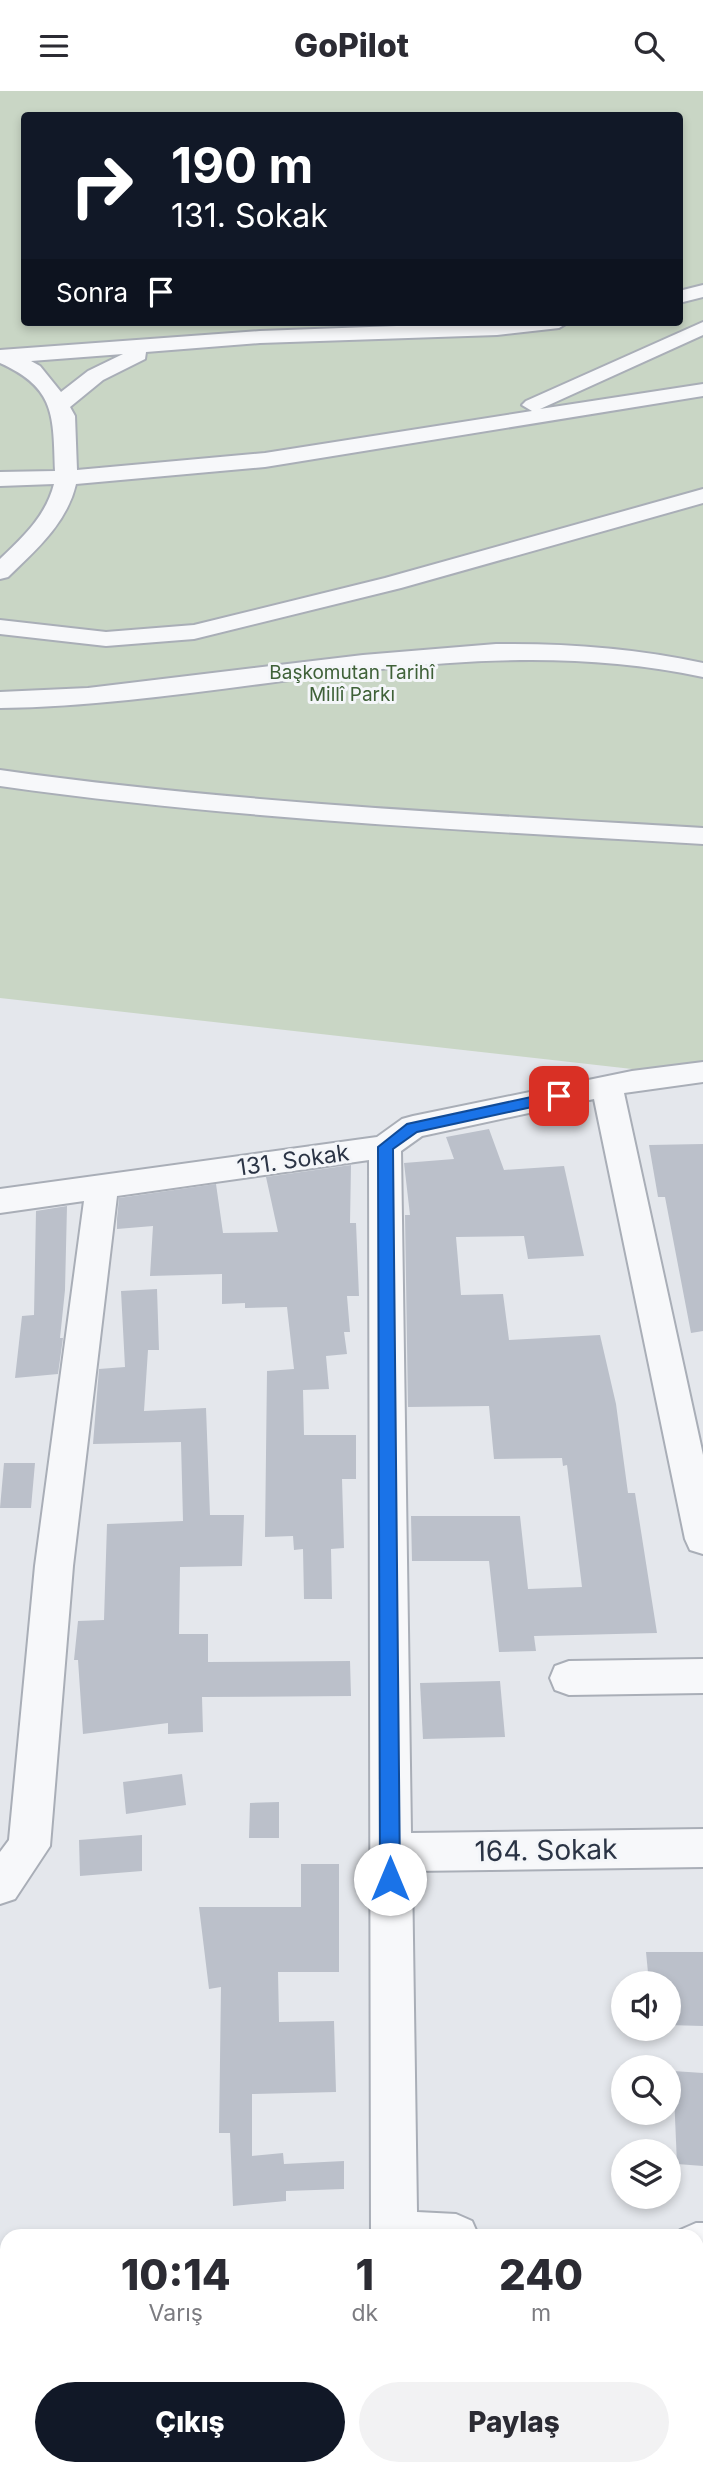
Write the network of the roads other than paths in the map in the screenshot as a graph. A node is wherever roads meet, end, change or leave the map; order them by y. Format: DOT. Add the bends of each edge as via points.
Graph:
graph roads {
  1 [pos="703,291"];
  2 [pos="683,296"];
  3 [pos="524,326"];
  4 [pos="703,328"];
  5 [pos="172,344"];
  6 [pos="5,356"];
  7 [pos="703,390"];
  8 [pos="60,406"];
  9 [pos="495,422"];
  10 [pos="0,479"];
  11 [pos="66,479"];
  12 [pos="703,496"];
  13 [pos="0,572"];
  14 [pos="0,627"];
  15 [pos="703,670"];
  16 [pos="0,700"];
  17 [pos="0,778"];
  18 [pos="703,836"];
  19 [pos="703,1072"];
  20 [pos="607,1086"];
  21 [pos="385,1147"];
  22 [pos="102,1187"];
  23 [pos="0,1201"];
  24 [pos="703,1539"];
  25 [pos="703,1676"];
  26 [pos="569,1678"];
  27 [pos="703,1849"];
  28 [pos="390,1852"];
  29 [pos="0,1885"];
  30 [pos="394,2229"];
  1 -- 2 [label="street"];
  3 -- 5 [label="street"];
  4 -- 9 [label="street"];
  5 -- 6 [label="street"];
  5 -- 8 [label="street" via="92,376"];
  6 -- 8 [label="street" via="33,370"];
  7 -- 9 [label="street"];
  8 -- 11 [label="street"];
  9 -- 11 [label="street" via="178,473"];
  10 -- 11 [label="street"];
  11 -- 13 [label="street" via="60,504 37,536"];
  12 -- 14 [label="street" via="393,583 194,632 107,639"];
  15 -- 16 [label="street" via="646,658 519,652 231,678 69,700"];
  17 -- 18 [label="street" via="294,811"];
  19 -- 20 [label="street, 131. Sokak"];
  20 -- 21 [label="street, 131. Sokak" via="413,1127"];
  20 -- 24 [label="street"];
  21 -- 22 [label="street, 131. Sokak"];
  21 -- 28 [label="street"];
  22 -- 23 [label="street, 131. Sokak"];
  22 -- 29 [label="street" via="54,1566 29,1846"];
  25 -- 26 [label="street"];
  27 -- 28 [label="street, 164. Sokak"];
  28 -- 30 [label="street"];
}
